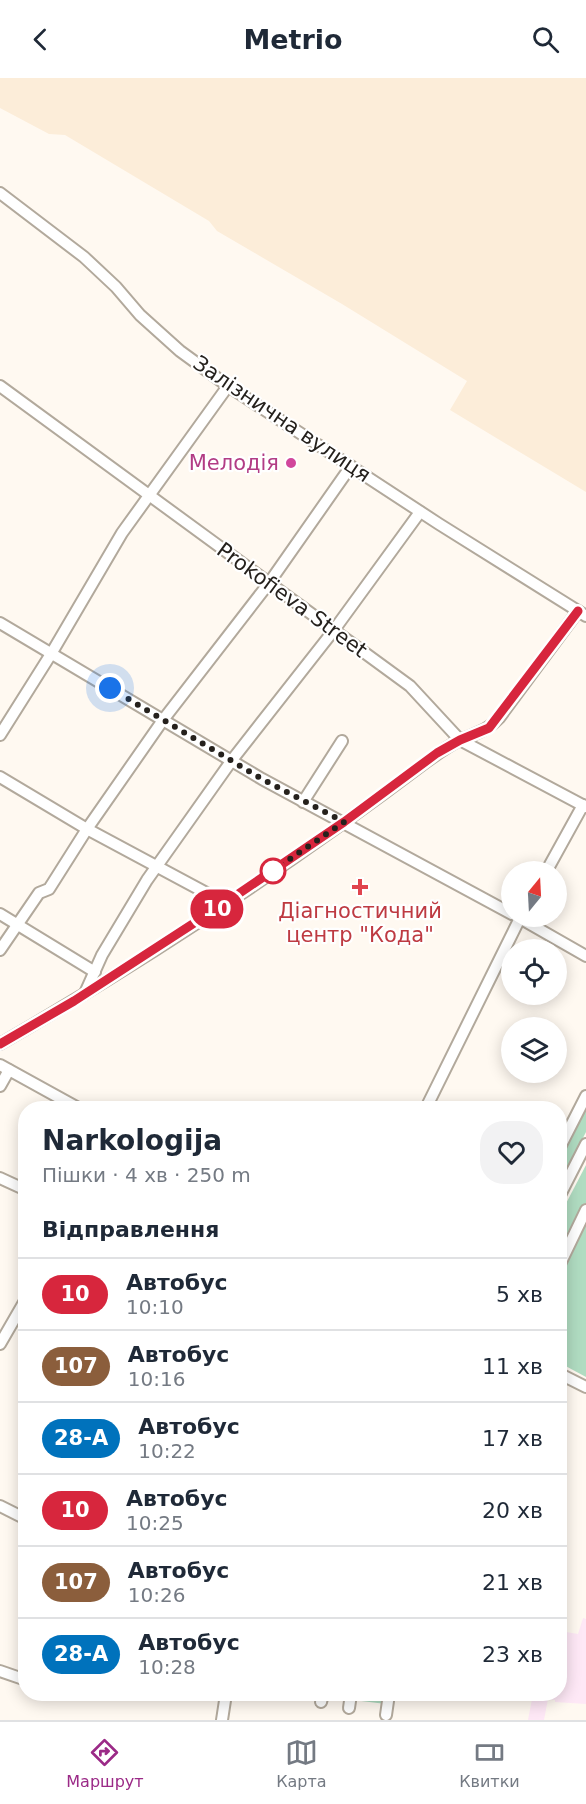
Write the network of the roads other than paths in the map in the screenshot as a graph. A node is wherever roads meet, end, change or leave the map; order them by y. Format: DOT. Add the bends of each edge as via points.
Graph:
graph roads {
  1 [pos="0,193"];
  2 [pos="0,386"];
  3 [pos="228,386"];
  4 [pos="351,466"];
  5 [pos="150,497"];
  6 [pos="420,512"];
  7 [pos="269,583"];
  8 [pos="582,613"];
  9 [pos="0,622"];
  10 [pos="334,630"];
  11 [pos="51,654"];
  12 [pos="164,720"];
  13 [pos="0,735"];
  14 [pos="460,740"];
  15 [pos="342,741"];
  16 [pos="232,760"];
  17 [pos="0,777"];
  18 [pos="303,802"];
  19 [pos="584,806"];
  20 [pos="344,822"];
  21 [pos="87,829"];
  22 [pos="552,861"];
  23 [pos="158,865"];
  24 [pos="225,903"];
  25 [pos="501,907"];
  26 [pos="0,914"];
  27 [pos="16,925"];
  28 [pos="512,927"];
  29 [pos="536,927"];
  30 [pos="0,950"];
  31 [pos="586,956"];
  32 [pos="96,972"];
  33 [pos="84,995"];
  34 [pos="0,1044"];
  35 [pos="4,1067"];
  36 [pos="0,1086"];
  37 [pos="586,1096"];
  38 [pos="65,1101"];
  39 [pos="429,1101"];
  40 [pos="567,1133"];
  41 [pos="586,1144"];
  42 [pos="0,1178"];
  43 [pos="567,1181"];
  44 [pos="18,1186"];
  45 [pos="586,1210"];
  46 [pos="567,1249"];
  47 [pos="18,1313"];
  48 [pos="0,1344"];
  49 [pos="567,1378"];
  50 [pos="586,1387"];
  51 [pos="0,1506"];
  52 [pos="18,1515"];
  53 [pos="0,1671"];
  54 [pos="18,1677"];
  55 [pos="225,1701"];
  56 [pos="350,1701"];
  57 [pos="388,1701"];
  58 [pos="349,1708"];
  59 [pos="386,1715"];
  60 [pos="222,1720"];
  1 -- 3 [label="street, Залізнична вулиця" via="84,257 180,351"];
  2 -- 5 [label="street, Prokofieva Street"];
  3 -- 4 [label="street, Залізнична вулиця"];
  3 -- 5 [label="street"];
  4 -- 6 [label="street, Залізнична вулиця"];
  4 -- 7 [label="street"];
  5 -- 7 [label="street, Prokofieva Street"];
  5 -- 11 [label="street" via="122,533"];
  6 -- 8 [label="street, Залізнична вулиця"];
  6 -- 10 [label="street"];
  7 -- 10 [label="street, Prokofieva Street"];
  7 -- 12 [label="street"];
  8 -- 14 [label="street" via="499,718 489,728"];
  9 -- 11 [label="street"];
  10 -- 14 [label="street, Prokofieva Street" via="410,686"];
  10 -- 16 [label="street"];
  11 -- 12 [label="street"];
  11 -- 13 [label="street"];
  12 -- 16 [label="street"];
  12 -- 21 [label="street"];
  14 -- 19 [label="street, Prokofieva Street"];
  14 -- 20 [label="street"];
  15 -- 18 [label="street"];
  16 -- 18 [label="street"];
  16 -- 23 [label="street"];
  17 -- 21 [label="street"];
  18 -- 20 [label="street"];
  19 -- 22 [label="street"];
  20 -- 24 [label="street"];
  20 -- 25 [label="street"];
  21 -- 23 [label="street"];
  21 -- 27 [label="street" via="49,889 39,893"];
  23 -- 24 [label="street"];
  23 -- 32 [label="street" via="102,955"];
  24 -- 33 [label="street"];
  26 -- 27 [label="street"];
  27 -- 30 [label="street"];
  27 -- 32 [label="street"];
  28 -- 39 [label="street"];
  29 -- 31 [label="street"];
  32 -- 33 [label="street"];
  33 -- 34 [label="street"];
  35 -- 36 [label="street"];
  35 -- 38 [label="street"];
  37 -- 40 [label="street"];
  41 -- 43 [label="street"];
  42 -- 44 [label="street"];
  45 -- 46 [label="street"];
  47 -- 48 [label="street"];
  49 -- 50 [label="street"];
  51 -- 52 [label="street"];
  53 -- 54 [label="street"];
  55 -- 60 [label="street"];
  56 -- 58 [label="street"];
  57 -- 59 [label="street"];
}
